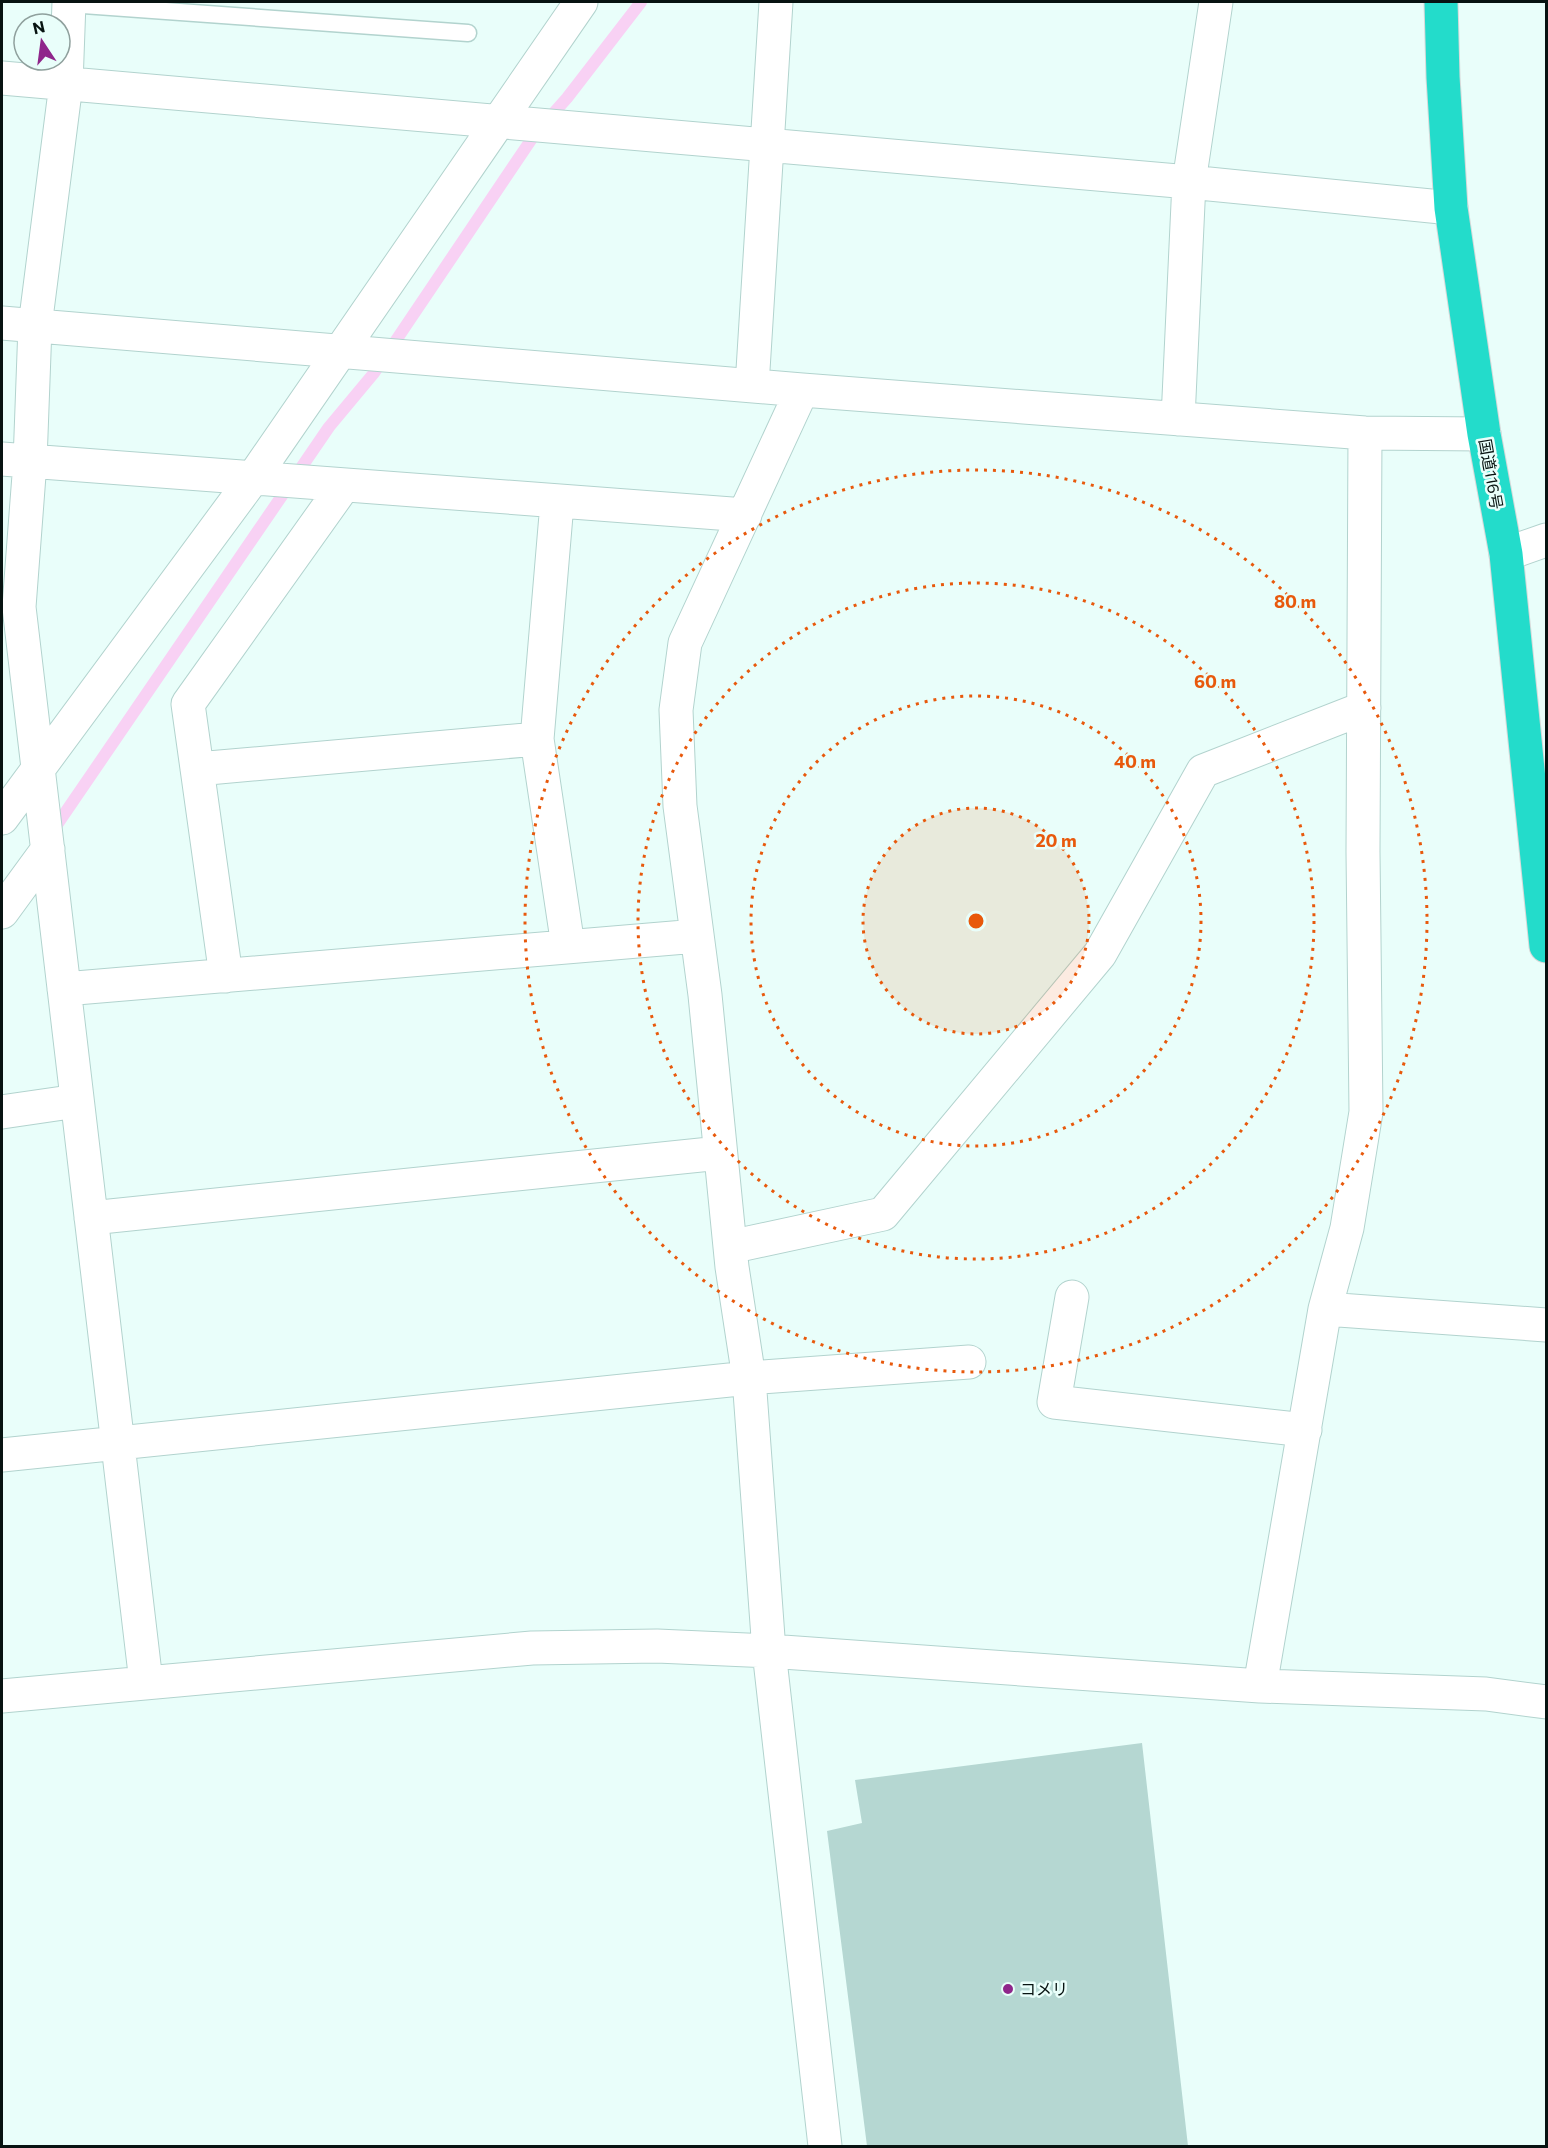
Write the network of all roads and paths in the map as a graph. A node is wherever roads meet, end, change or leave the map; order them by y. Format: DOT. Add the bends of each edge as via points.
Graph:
graph roads {
  1 [pos="581,2"];
  2 [pos="776,2"];
  3 [pos="1216,2"];
  4 [pos="1441,2"];
  5 [pos="69,3"];
  6 [pos="468,33"];
  7 [pos="2,78"];
  8 [pos="66,84"];
  9 [pos="499,122"];
  10 [pos="766,145"];
  11 [pos="1189,182"];
  12 [pos="1451,208"];
  13 [pos="2,323"];
  14 [pos="35,326"];
  15 [pos="341,352"];
  16 [pos="752,386"];
  17 [pos="802,390"];
  18 [pos="1178,419"];
  19 [pos="1365,433"];
  20 [pos="1484,434"];
  21 [pos="16,460"];
  22 [pos="253,478"];
  23 [pos="344,485"];
  24 [pos="556,515"];
  25 [pos="745,515"];
  26 [pos="1546,540"];
  27 [pos="1506,554"];
  28 [pos="10,606"];
  29 [pos="1364,708"];
  30 [pos="537,739"];
  31 [pos="38,768"];
  32 [pos="197,769"];
  33 [pos="2,818"];
  34 [pos="48,849"];
  35 [pos="2,912"];
  36 [pos="697,936"];
  37 [pos="568,946"];
  38 [pos="1546,946"];
  39 [pos="226,976"];
  40 [pos="64,989"];
  41 [pos="77,1101"];
  42 [pos="2,1112"];
  43 [pos="720,1153"];
  44 [pos="91,1218"];
  45 [pos="730,1247"];
  46 [pos="1072,1297"];
  47 [pos="1325,1309"];
  48 [pos="1546,1325"];
  49 [pos="969,1362"];
  50 [pos="749,1378"];
  51 [pos="1305,1430"];
  52 [pos="118,1444"];
  53 [pos="2,1455"];
  54 [pos="769,1651"];
  55 [pos="146,1682"];
  56 [pos="1260,1686"];
  57 [pos="2,1696"];
  58 [pos="1546,1702"];
  59 [pos="825,2146"];
  1 -- 9 [label="street"];
  2 -- 10 [label="street"];
  3 -- 11 [label="street"];
  4 -- 12 [label="highway, 国道116号"];
  5 -- 6 [label="lane"];
  5 -- 8 [label="street"];
  7 -- 8 [label="street"];
  8 -- 9 [label="street"];
  8 -- 14 [label="street"];
  9 -- 10 [label="street"];
  9 -- 15 [label="street"];
  10 -- 11 [label="street"];
  10 -- 16 [label="street"];
  11 -- 12 [label="street"];
  11 -- 18 [label="street"];
  12 -- 20 [label="highway, 国道116号"];
  13 -- 14 [label="street"];
  14 -- 15 [label="street"];
  14 -- 21 [label="street"];
  15 -- 16 [label="street"];
  15 -- 22 [label="street"];
  16 -- 17 [label="street"];
  17 -- 18 [label="street"];
  17 -- 25 [label="street"];
  18 -- 19 [label="street"];
  19 -- 20 [label="street"];
  19 -- 29 [label="street"];
  20 -- 27 [label="highway, 国道116号"];
  21 -- 22 [label="street"];
  21 -- 28 [label="street"];
  22 -- 23 [label="street"];
  22 -- 31 [label="street"];
  23 -- 25 [label="street"];
  23 -- 32 [label="street" via="188,704"];
  24 -- 30 [label="street"];
  25 -- 36 [label="street" via="685,643 676,710 680,806"];
  26 -- 27 [label="street"];
  27 -- 38 [label="highway, 国道116号"];
  28 -- 31 [label="street"];
  29 -- 45 [label="street" via="1203,771 1100,954 884,1214"];
  29 -- 47 [label="street" via="1366,1112 1347,1228"];
  30 -- 32 [label="street"];
  30 -- 37 [label="street"];
  31 -- 33 [label="street"];
  31 -- 34 [label="street"];
  32 -- 39 [label="street"];
  34 -- 35 [label="street"];
  34 -- 40 [label="street"];
  36 -- 37 [label="street"];
  36 -- 43 [label="street"];
  37 -- 39 [label="street"];
  39 -- 40 [label="street"];
  40 -- 41 [label="street"];
  41 -- 42 [label="street"];
  41 -- 44 [label="street"];
  43 -- 44 [label="street"];
  43 -- 45 [label="street"];
  44 -- 52 [label="street"];
  45 -- 50 [label="street"];
  46 -- 51 [label="street" via="1054,1402"];
  47 -- 48 [label="street"];
  47 -- 51 [label="street"];
  49 -- 50 [label="street"];
  50 -- 52 [label="street"];
  50 -- 54 [label="street"];
  51 -- 56 [label="street"];
  52 -- 53 [label="street"];
  52 -- 55 [label="street"];
  54 -- 55 [label="street" via="657,1646 532,1648"];
  54 -- 56 [label="street"];
  54 -- 59 [label="street"];
  55 -- 57 [label="street"];
  56 -- 58 [label="street" via="1486,1694"];
}
